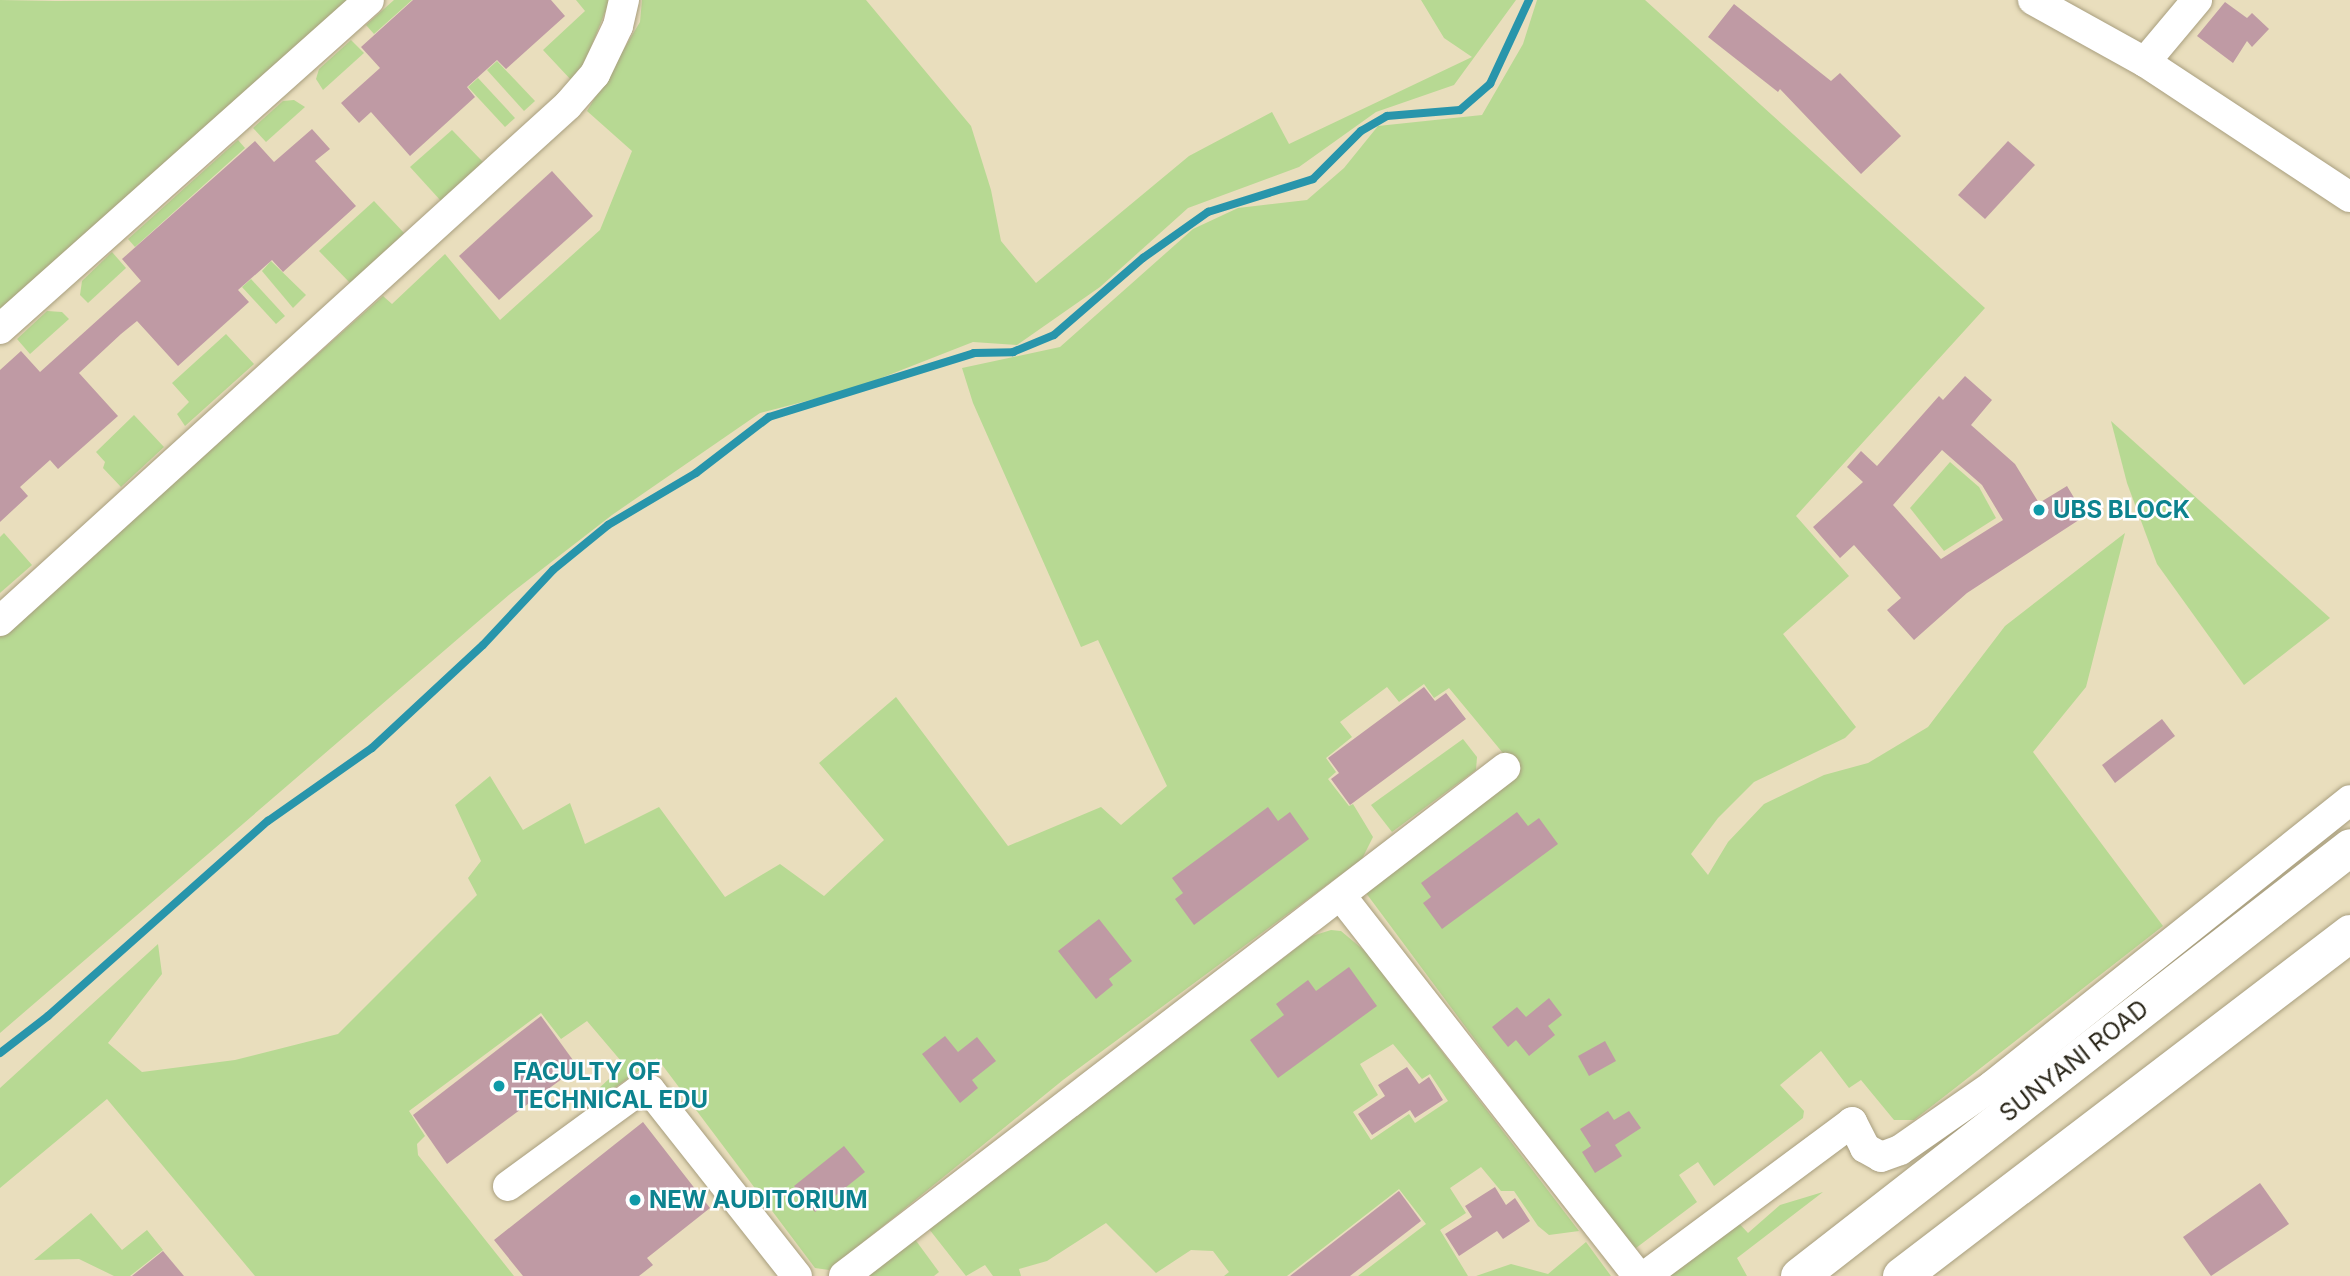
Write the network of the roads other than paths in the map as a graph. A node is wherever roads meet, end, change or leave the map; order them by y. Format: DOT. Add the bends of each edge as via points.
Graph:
graph roads {
  1 [pos="369,0"];
  2 [pos="625,0"];
  3 [pos="2033,0"];
  4 [pos="2197,0"];
  5 [pos="2146,62"];
  6 [pos="2350,197"];
  7 [pos="0,329"];
  8 [pos="0,621"];
  9 [pos="1505,768"];
  10 [pos="2350,800"];
  11 [pos="2350,847"];
  12 [pos="1342,896"];
  13 [pos="2350,933"];
  14 [pos="508,1186"];
  15 [pos="797,1276"];
  16 [pos="844,1276"];
  17 [pos="1638,1276"];
  18 [pos="1644,1276"];
  19 [pos="1799,1276"];
  20 [pos="1901,1276"];
  1 -- 7 [label="street"];
  2 -- 8 [label="street" via="595,74 568,105"];
  3 -- 5 [label="street"];
  4 -- 5 [label="street"];
  5 -- 6 [label="street"];
  9 -- 12 [label="street"];
  10 -- 18 [label="street" via="1992,1086 1900,1150 1881,1157 1865,1147 1852,1122"];
  11 -- 19 [label="main road, SUNYANI ROAD"];
  12 -- 16 [label="street"];
  12 -- 17 [label="street"];
  13 -- 20 [label="main road"];
  14 -- 15 [label="street" via="637,1092 650,1090"];
}
